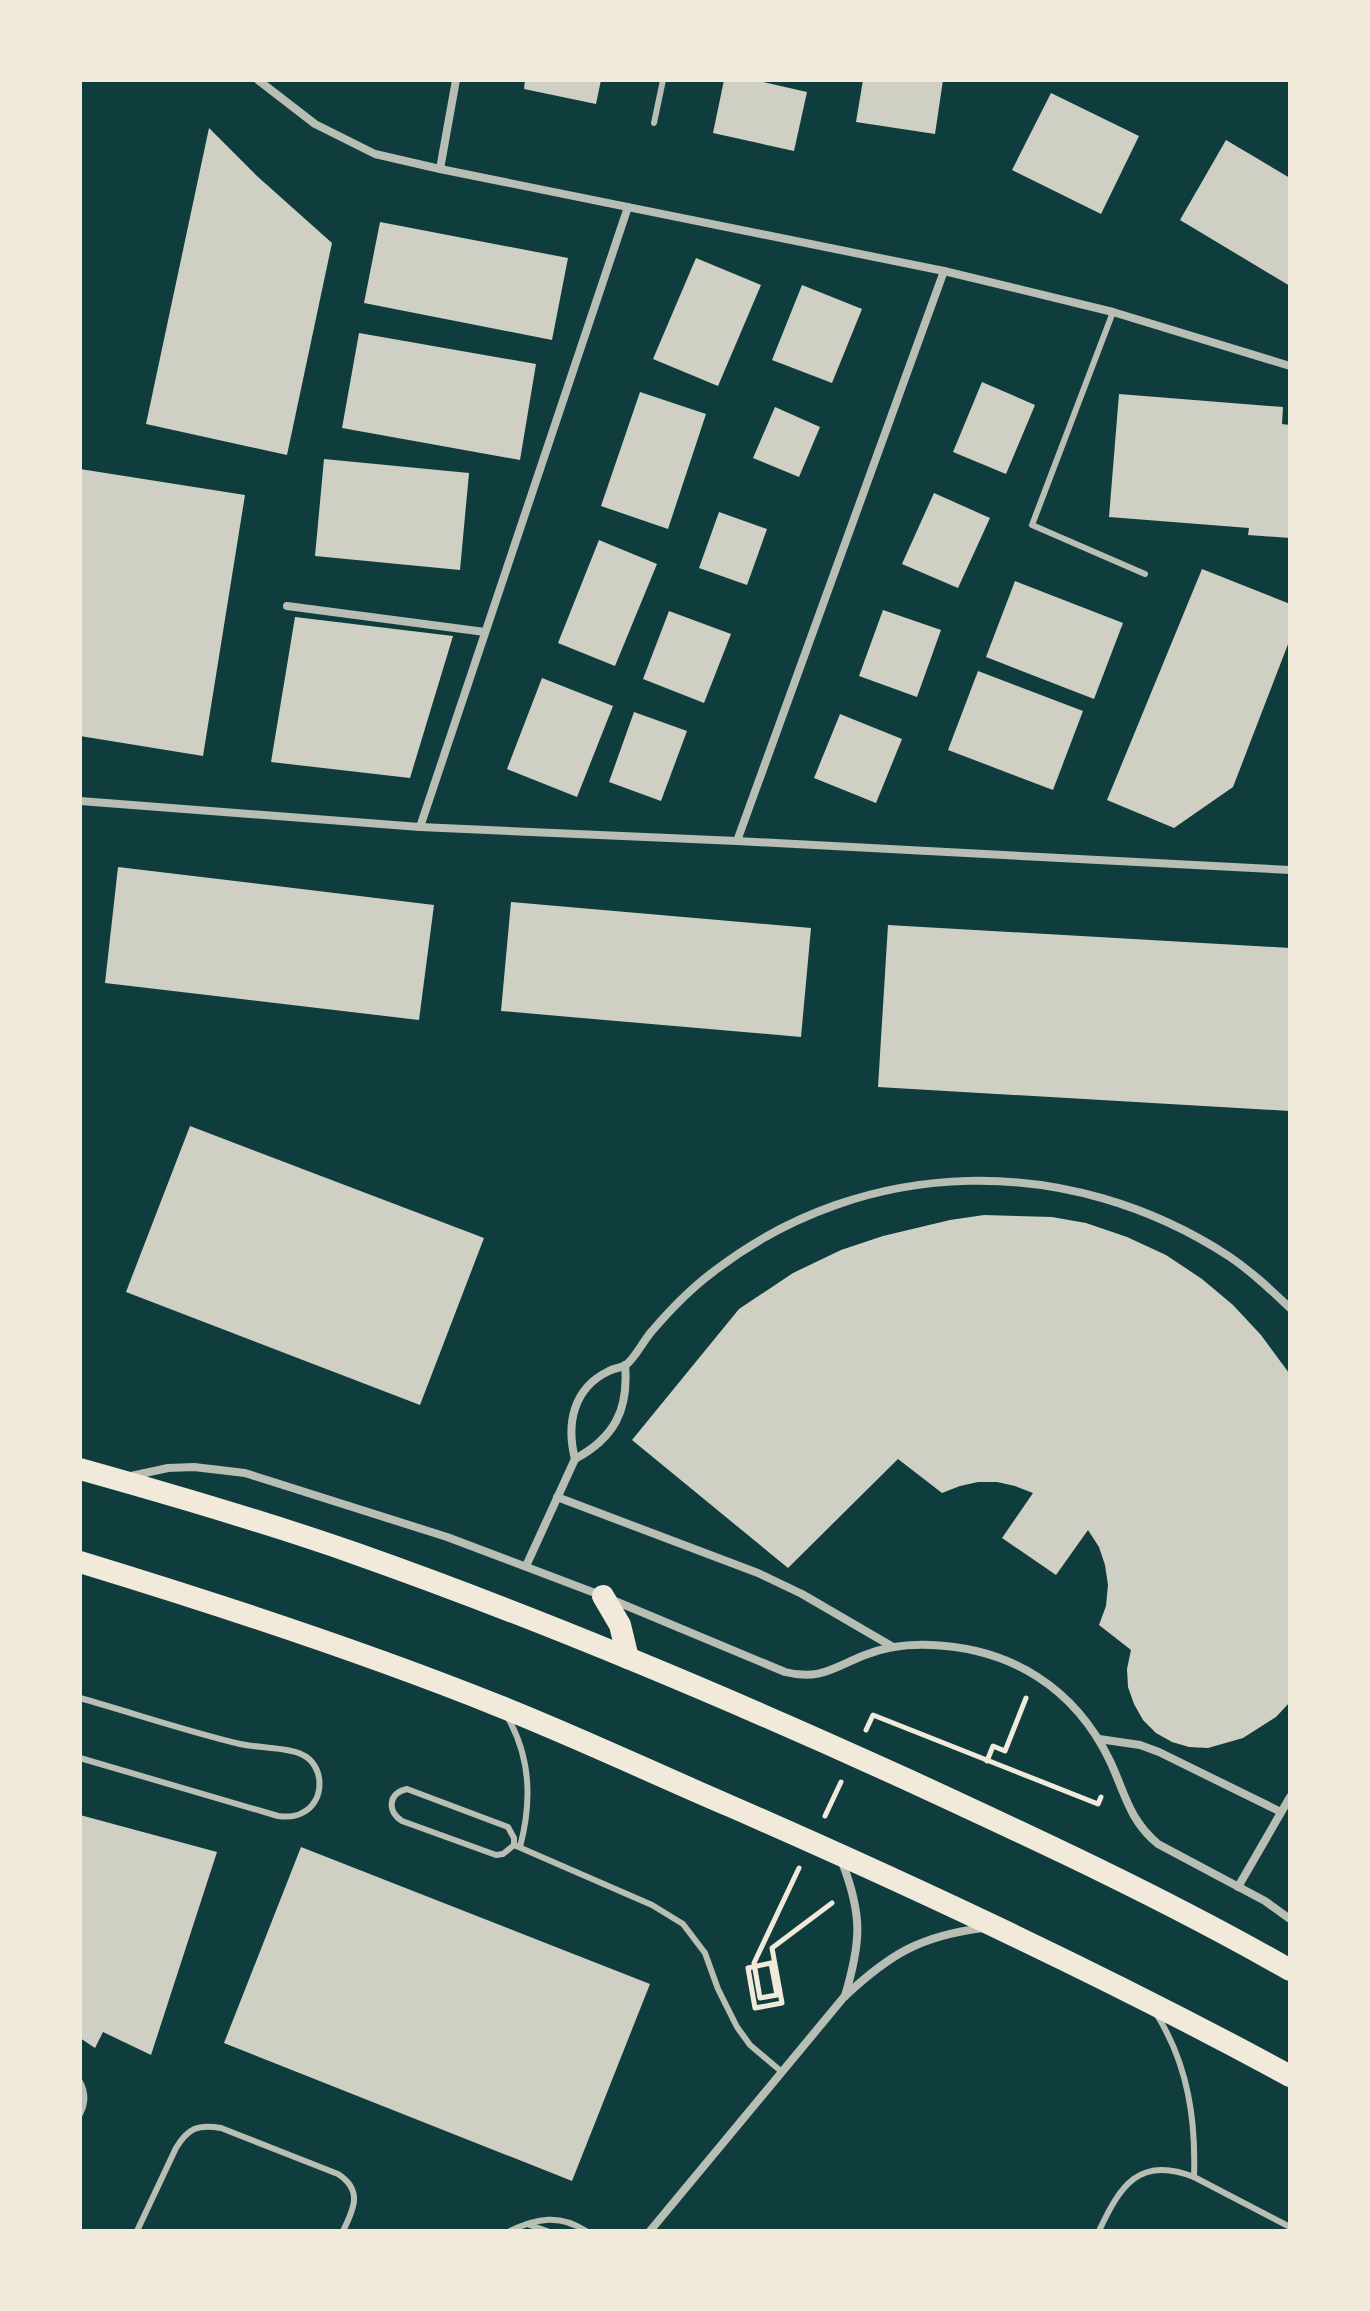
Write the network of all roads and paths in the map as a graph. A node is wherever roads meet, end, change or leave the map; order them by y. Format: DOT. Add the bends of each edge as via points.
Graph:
graph roads {
  1 [pos="258,80"];
  2 [pos="456,80"];
  3 [pos="663,80"];
  4 [pos="654,123"];
  5 [pos="440,169"];
  6 [pos="628,207"];
  7 [pos="944,271"];
  8 [pos="1113,312"];
  9 [pos="1290,366"];
  10 [pos="1145,574"];
  11 [pos="287,606"];
  12 [pos="485,632"];
  13 [pos="80,801"];
  14 [pos="420,827"];
  15 [pos="737,841"];
  16 [pos="1290,870"];
  17 [pos="1290,1308"];
  18 [pos="625,1365"];
  19 [pos="575,1459"];
  20 [pos="80,1469"];
  21 [pos="119,1480"];
  22 [pos="557,1497"];
  23 [pos="80,1562"];
  24 [pos="526,1566"];
  25 [pos="603,1596"];
  26 [pos="893,1647"];
  27 [pos="628,1658"];
  28 [pos="1010,1661"];
  29 [pos="80,1698"];
  30 [pos="501,1706"];
  31 [pos="868,1726"];
  32 [pos="1099,1739"];
  33 [pos="80,1758"];
  34 [pos="987,1761"];
  35 [pos="1124,1794"];
  36 [pos="1290,1797"];
  37 [pos="1281,1812"];
  38 [pos="517,1846"];
  39 [pos="838,1853"];
  40 [pos="1238,1887"];
  41 [pos="852,1888"];
  42 [pos="1290,1919"];
  43 [pos="992,1927"];
  44 [pos="756,1958"];
  45 [pos="1290,1970"];
  46 [pos="844,1997"];
  47 [pos="1149,2002"];
  48 [pos="782,2072"];
  49 [pos="1290,2076"];
  50 [pos="80,2082"];
  51 [pos="80,2114"];
  52 [pos="1194,2177"];
  53 [pos="527,2224"];
  54 [pos="1290,2227"];
  55 [pos="137,2231"];
  56 [pos="343,2231"];
  57 [pos="510,2231"];
  58 [pos="547,2231"];
  59 [pos="586,2231"];
  60 [pos="650,2231"];
  61 [pos="1099,2231"];
  1 -- 5 [label="street" via="315,124 375,154"];
  2 -- 5 [label="street"];
  3 -- 4 [label="lane"];
  5 -- 6 [label="street"];
  6 -- 7 [label="street"];
  6 -- 12 [label="street"];
  7 -- 8 [label="street"];
  7 -- 15 [label="street"];
  8 -- 9 [label="street"];
  8 -- 10 [label="lane" via="1032,525"];
  11 -- 12 [label="street"];
  12 -- 14 [label="street"];
  13 -- 14 [label="street"];
  14 -- 15 [label="street"];
  15 -- 16 [label="street"];
  17 -- 18 [label="street" via="1219,1251 1154,1216 1110,1200 1019,1182 925,1183 835,1205 751,1246 677,1303"];
  18 -- 19 [label="street" via="625,1394 616,1421 591,1450"];
  18 -- 19 [label="street" via="595,1380 575,1408 570,1424"];
  19 -- 22 [label="street"];
  20 -- 21 [label="highway"];
  21 -- 24 [label="street" via="168,1468 245,1473"];
  21 -- 27 [label="highway" via="357,1554"];
  22 -- 24 [label="street"];
  22 -- 26 [label="street" via="758,1573"];
  23 -- 30 [label="highway" via="371,1657"];
  24 -- 25 [label="street"];
  25 -- 26 [label="street" via="800,1676 831,1672"];
  25 -- 27 [label="highway" via="620,1625"];
  26 -- 28 [label="street" via="953,1646"];
  27 -- 45 [label="highway" via="1044,1842"];
  28 -- 32 [label="street" via="1061,1694"];
  28 -- 34 [label="path" via="1003,1679 1030,1689 1005,1751 993,1746"];
  29 -- 33 [label="lane" via="242,1744 301,1754 317,1770 320,1783 313,1806 291,1817 278,1816"];
  30 -- 38 [label="lane" via="528,1774 526,1824"];
  30 -- 39 [label="highway"];
  31 -- 34 [label="path" via="873,1715"];
  32 -- 35 [label="street"];
  32 -- 37 [label="street" via="1159,1752"];
  34 -- 35 [label="path" via="1098,1804 1104,1788"];
  35 -- 40 [label="street" via="1136,1822 1158,1844"];
  36 -- 37 [label="street"];
  37 -- 40 [label="street"];
  38 -- 38 [label="lane" via="508,1827 407,1789 391,1802 395,1817 402,1821 490,1853 503,1854"];
  38 -- 48 [label="lane" via="652,1905 683,1924 705,1953 737,2027"];
  39 -- 41 [label="street"];
  39 -- 43 [label="highway"];
  40 -- 42 [label="street"];
  41 -- 44 [label="path" via="772,1948 782,2003 755,2008 748,1968 771,1963 777,1995 760,1998 754,1963"];
  41 -- 46 [label="street" via="859,1922"];
  43 -- 46 [label="street" via="949,1932 908,1947"];
  43 -- 47 [label="highway"];
  46 -- 48 [label="street"];
  47 -- 49 [label="highway"];
  47 -- 52 [label="lane" via="1187,2085"];
  48 -- 60 [label="street"];
  50 -- 51 [label="lane" via="85,2101"];
  52 -- 54 [label="lane"];
  52 -- 61 [label="lane" via="1163,2169 1133,2179 1121,2189"];
  53 -- 57 [label="lane"];
  53 -- 58 [label="lane"];
  53 -- 59 [label="lane" via="551,2218"];
  55 -- 56 [label="lane" via="183,2137 208,2126 345,2178 355,2204"];
}
